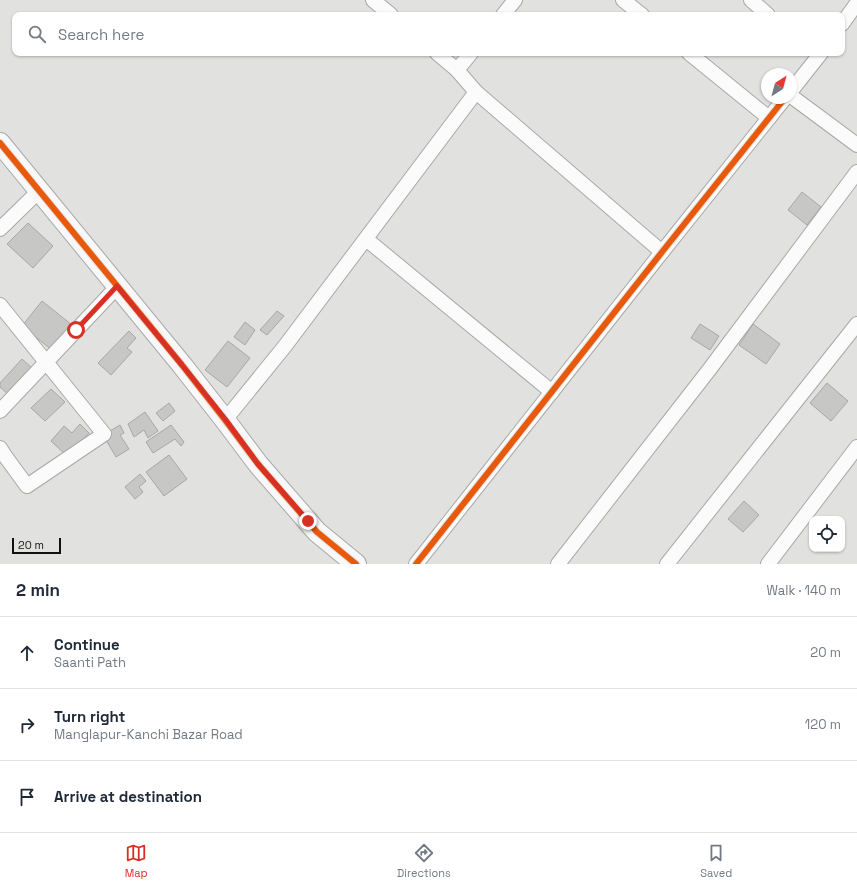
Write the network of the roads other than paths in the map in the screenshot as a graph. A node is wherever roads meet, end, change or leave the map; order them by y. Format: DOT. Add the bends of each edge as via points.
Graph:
graph roads {
  1 [pos="373,0"];
  2 [pos="515,0"];
  3 [pos="624,0"];
  4 [pos="751,0"];
  5 [pos="857,3"];
  6 [pos="387,12"];
  7 [pos="505,12"];
  8 [pos="638,12"];
  9 [pos="765,12"];
  10 [pos="845,20"];
  11 [pos="441,56"];
  12 [pos="469,56"];
  13 [pos="692,56"];
  14 [pos="816,56"];
  15 [pos="457,70"];
  16 [pos="797,82"];
  17 [pos="476,92"];
  18 [pos="797,100"];
  19 [pos="781,104"];
  20 [pos="769,118"];
  21 [pos="0,143"];
  22 [pos="857,145"];
  23 [pos="857,172"];
  24 [pos="40,190"];
  25 [pos="0,229"];
  26 [pos="366,239"];
  27 [pos="662,252"];
  28 [pos="117,286"];
  29 [pos="0,305"];
  30 [pos="857,324"];
  31 [pos="46,363"];
  32 [pos="552,392"];
  33 [pos="0,411"];
  34 [pos="226,420"];
  35 [pos="857,447"];
  36 [pos="0,448"];
  37 [pos="356,564"];
  38 [pos="416,564"];
  39 [pos="558,564"];
  40 [pos="667,564"];
  41 [pos="768,564"];
  1 -- 6 [label="street"];
  2 -- 7 [label="street"];
  3 -- 8 [label="street"];
  4 -- 9 [label="street"];
  5 -- 10 [label="street"];
  11 -- 15 [label="street"];
  12 -- 15 [label="street"];
  13 -- 20 [label="street"];
  14 -- 16 [label="street"];
  15 -- 17 [label="street"];
  17 -- 26 [label="street"];
  17 -- 27 [label="street"];
  18 -- 22 [label="street"];
  19 -- 20 [label="street"];
  20 -- 27 [label="street"];
  21 -- 24 [label="street"];
  23 -- 39 [label="street" via="709,370"];
  24 -- 25 [label="street"];
  24 -- 28 [label="street"];
  26 -- 32 [label="street"];
  26 -- 34 [label="street"];
  27 -- 32 [label="street"];
  28 -- 31 [label="street"];
  28 -- 34 [label="street"];
  29 -- 31 [label="street"];
  30 -- 40 [label="street"];
  31 -- 33 [label="street"];
  31 -- 36 [label="street" via="104,434 27,486"];
  32 -- 38 [label="street"];
  34 -- 37 [label="street" via="258,464 318,532"];
  35 -- 41 [label="street"];
}
